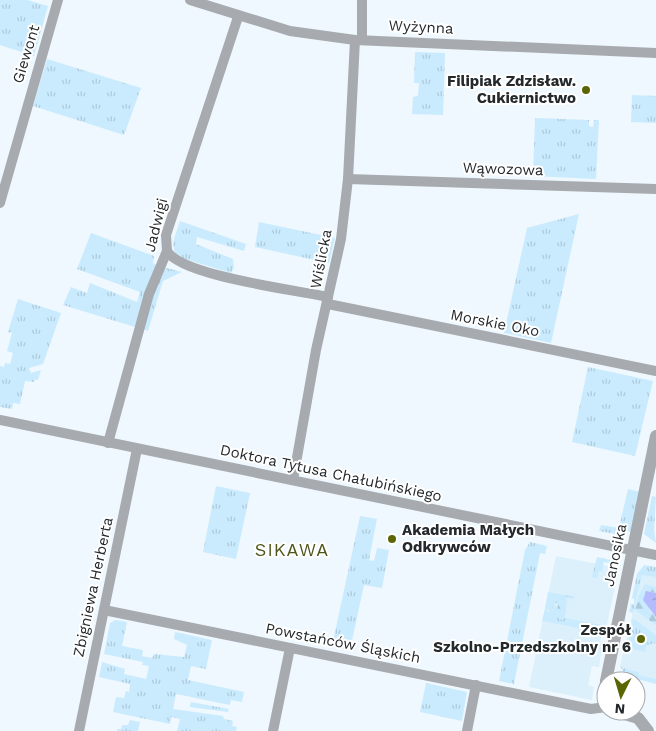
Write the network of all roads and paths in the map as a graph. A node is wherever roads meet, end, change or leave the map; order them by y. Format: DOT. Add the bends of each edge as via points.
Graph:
graph roads {
  1 [pos="58,0"];
  2 [pos="190,0"];
  3 [pos="362,0"];
  4 [pos="238,17"];
  5 [pos="358,40"];
  6 [pos="656,53"];
  7 [pos="348,179"];
  8 [pos="656,188"];
  9 [pos="0,203"];
  10 [pos="167,251"];
  11 [pos="328,300"];
  12 [pos="656,371"];
  13 [pos="0,420"];
  14 [pos="656,436"];
  15 [pos="108,443"];
  16 [pos="137,449"];
  17 [pos="293,480"];
  18 [pos="632,551"];
  19 [pos="656,555"];
  20 [pos="104,610"];
  21 [pos="290,648"];
  22 [pos="608,671"];
  23 [pos="476,685"];
  24 [pos="596,708"];
  25 [pos="640,721"];
  26 [pos="79,731"];
  27 [pos="273,731"];
  28 [pos="467,731"];
  29 [pos="648,731"];
  1 -- 9 [label="street, Giewont"];
  2 -- 4 [label="street, Wyżynna"];
  3 -- 5 [label="street, Wiślicka"];
  4 -- 5 [label="street, Wyżynna" via="290,31"];
  4 -- 10 [label="street, Jadwigi" via="166,235"];
  5 -- 6 [label="street, Wyżynna"];
  5 -- 7 [label="street, Wiślicka"];
  7 -- 8 [label="street, Wąwozowa"];
  7 -- 11 [label="street, Wiślicka" via="341,239"];
  10 -- 11 [label="street, Morskie Oko" via="179,263 211,273"];
  10 -- 15 [label="street, Jadwigi" via="149,294"];
  11 -- 12 [label="street, Morskie Oko"];
  11 -- 17 [label="street, Wiślicka"];
  13 -- 15 [label="street, Doktora Tytusa Chałubińskiego"];
  14 -- 18 [label="street, Janosika"];
  15 -- 16 [label="street, Doktora Tytusa Chałubińskiego"];
  16 -- 17 [label="street, Doktora Tytusa Chałubińskiego"];
  16 -- 20 [label="street, Zbigniewa Herberta"];
  17 -- 18 [label="street, Doktora Tytusa Chałubińskiego"];
  18 -- 19 [label="street, Doktora Tytusa Chałubińskiego"];
  18 -- 22 [label="street, Janosika"];
  20 -- 21 [label="street, Powstańców Śląskich"];
  20 -- 26 [label="street, Zbigniewa Herberta"];
  21 -- 23 [label="street, Powstańców Śląskich"];
  21 -- 27 [label="street"];
  23 -- 24 [label="street, Powstańców Śląskich" via="590,709"];
  23 -- 28 [label="street"];
  25 -- 29 [label="street"];
}
